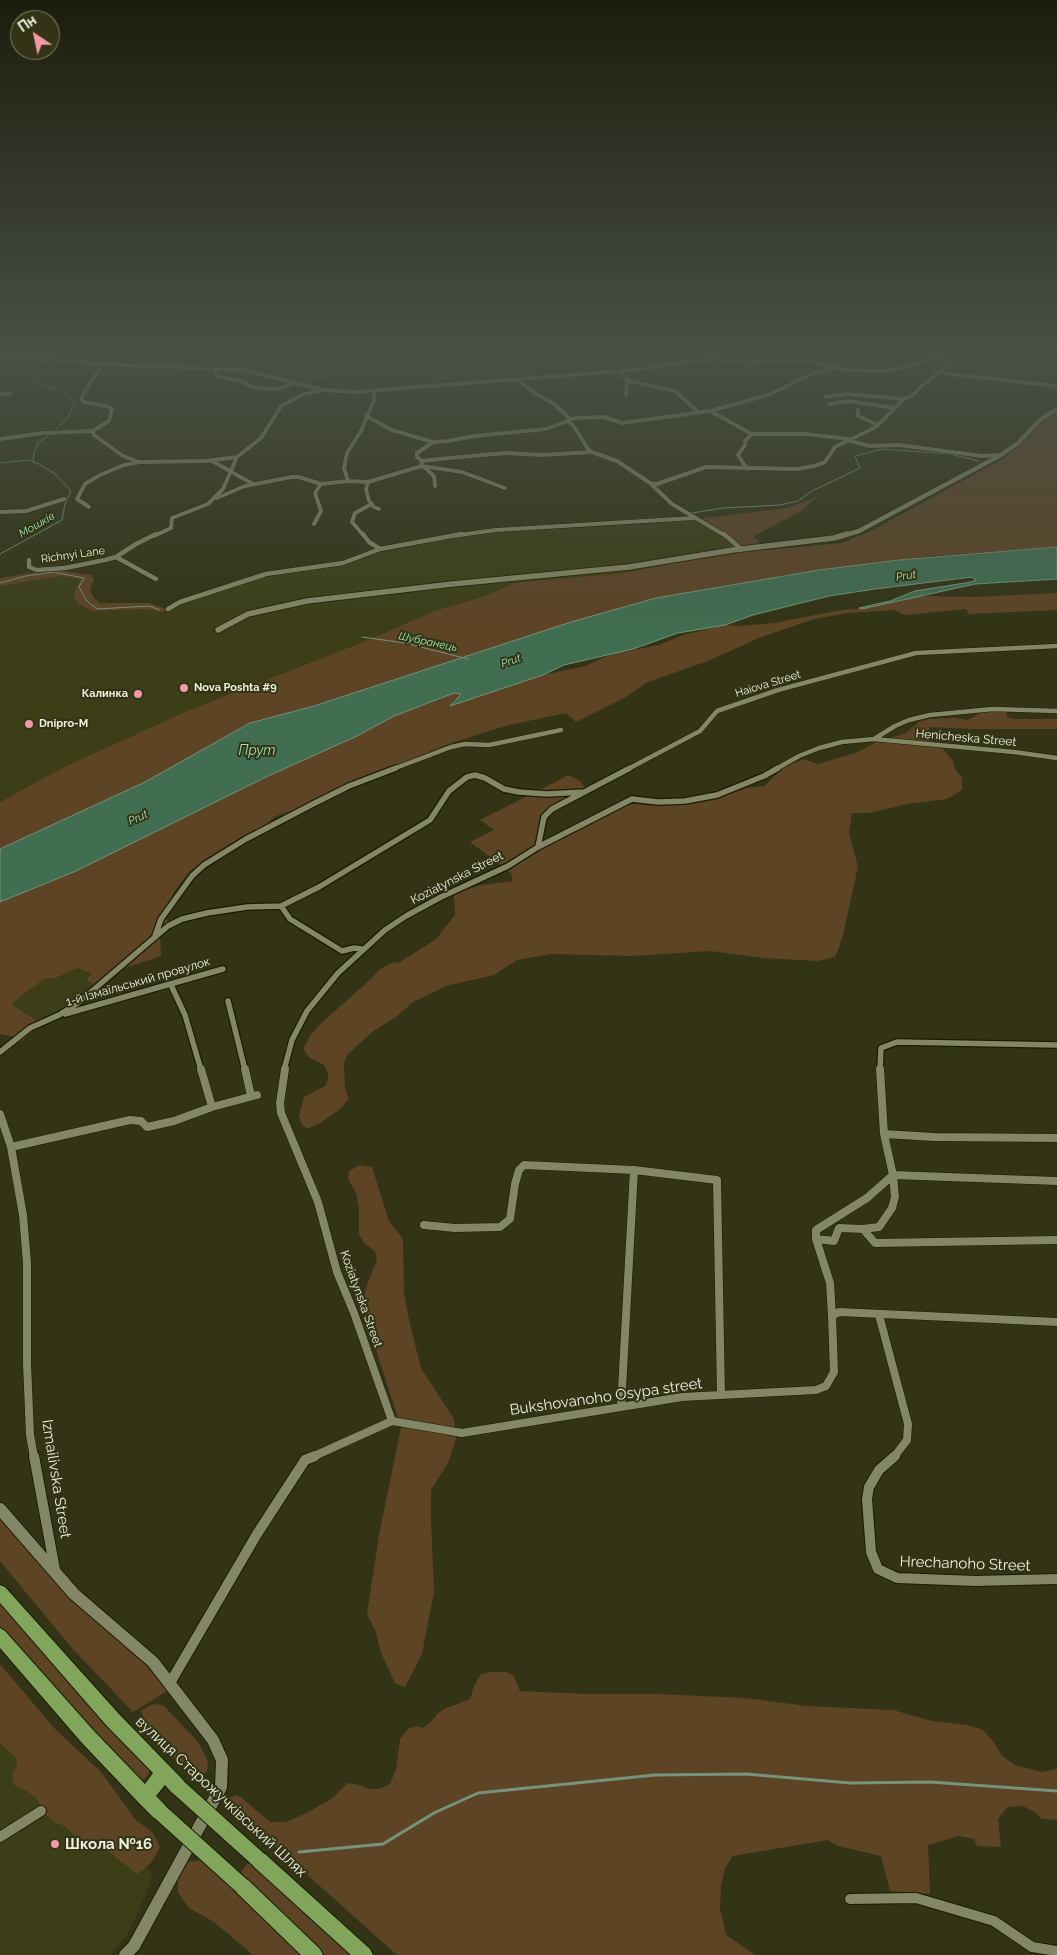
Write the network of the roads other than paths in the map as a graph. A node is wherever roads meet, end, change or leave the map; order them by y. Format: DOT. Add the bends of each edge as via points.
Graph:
graph roads {
  1 [pos="107,445"];
  2 [pos="252,445"];
  3 [pos="352,445"];
  4 [pos="428,445"];
  5 [pos="586,445"];
  6 [pos="745,445"];
  7 [pos="836,445"];
  8 [pos="866,445"];
  9 [pos="892,445"];
  10 [pos="901,445"];
  11 [pos="1015,445"];
  12 [pos="592,452"];
  13 [pos="1002,455"];
  14 [pos="237,457"];
  15 [pos="212,460"];
  16 [pos="140,462"];
  17 [pos="422,464"];
  18 [pos="747,469"];
  19 [pos="231,473"];
  20 [pos="348,481"];
  21 [pos="368,482"];
  22 [pos="650,483"];
  23 [pos="254,484"];
  24 [pos="321,484"];
  25 [pos="435,486"];
  26 [pos="505,488"];
  27 [pos="64,499"];
  28 [pos="212,501"];
  29 [pos="372,504"];
  30 [pos="89,507"];
  31 [pos="379,509"];
  32 [pos="0,512"];
  33 [pos="694,518"];
  34 [pos="314,524"];
  35 [pos="380,549"];
  36 [pos="741,549"];
  37 [pos="116,558"];
  38 [pos="30,560"];
  39 [pos="156,579"];
  40 [pos="168,609"];
  41 [pos="218,630"];
  42 [pos="1057,646"];
  43 [pos="1057,711"];
  44 [pos="561,730"];
  45 [pos="874,739"];
  46 [pos="1057,758"];
  47 [pos="584,792"];
  48 [pos="538,847"];
  49 [pos="281,906"];
  50 [pos="155,938"];
  51 [pos="362,949"];
  52 [pos="223,969"];
  53 [pos="171,985"];
  54 [pos="228,1001"];
  55 [pos="59,1015"];
  56 [pos="1057,1046"];
  57 [pos="0,1052"];
  58 [pos="212,1107"];
  59 [pos="0,1114"];
  60 [pos="884,1134"];
  61 [pos="1057,1138"];
  62 [pos="11,1147"];
  63 [pos="634,1170"];
  64 [pos="893,1175"];
  65 [pos="1057,1182"];
  66 [pos="424,1225"];
  67 [pos="863,1229"];
  68 [pos="816,1239"];
  69 [pos="1057,1240"];
  70 [pos="879,1315"];
  71 [pos="832,1316"];
  72 [pos="1057,1322"];
  73 [pos="721,1395"];
  74 [pos="621,1407"];
  75 [pos="392,1421"];
  76 [pos="0,1509"];
  77 [pos="56,1572"];
  78 [pos="1057,1579"];
  79 [pos="0,1592"];
  80 [pos="0,1636"];
  81 [pos="170,1683"];
  82 [pos="164,1773"];
  83 [pos="145,1797"];
  84 [pos="41,1811"];
  85 [pos="0,1837"];
  86 [pos="850,1899"];
  87 [pos="1057,1951"];
  88 [pos="130,1952"];
  89 [pos="314,1955"];
  90 [pos="364,1955"];
  1 -- 16 [label="street"];
  2 -- 14 [label="street"];
  3 -- 20 [label="street" via="344,468"];
  4 -- 17 [label="street" via="417,453"];
  5 -- 12 [label="street"];
  6 -- 18 [label="street" via="738,454"];
  7 -- 18 [label="street" via="825,462 814,466"];
  8 -- 9 [label="street"];
  10 -- 13 [label="street" via="982,456"];
  11 -- 13 [label="street"];
  12 -- 17 [label="street" via="506,453"];
  12 -- 22 [label="street" via="617,461"];
  13 -- 36 [label="street" via="859,531 817,541"];
  14 -- 15 [label="street"];
  14 -- 19 [label="street, Richnyi Lane"];
  15 -- 16 [label="street"];
  15 -- 19 [label="street"];
  16 -- 30 [label="street" via="110,470 85,484 77,499"];
  17 -- 21 [label="street"];
  17 -- 25 [label="street" via="434,476"];
  17 -- 26 [label="street" via="462,472"];
  18 -- 22 [label="street" via="706,467 663,484"];
  19 -- 23 [label="street"];
  19 -- 28 [label="street, Richnyi Lane"];
  20 -- 21 [label="street"];
  20 -- 24 [label="street"];
  21 -- 29 [label="street" via="366,489"];
  22 -- 33 [label="street" via="672,504"];
  23 -- 24 [label="street" via="300,477"];
  23 -- 28 [label="street"];
  24 -- 34 [label="street" via="315,494 320,511"];
  27 -- 32 [label="street" via="33,509"];
  28 -- 37 [label="street, Richnyi Lane" via="172,518 171,528 136,544"];
  29 -- 31 [label="street"];
  29 -- 35 [label="street" via="355,514 352,522 369,542"];
  33 -- 35 [label="street" via="496,530"];
  33 -- 36 [label="street" via="725,535"];
  35 -- 40 [label="street" via="343,563 247,579"];
  36 -- 41 [label="street" via="629,567 300,602 248,614"];
  37 -- 38 [label="street, Richnyi Lane" via="37,570 29,566"];
  37 -- 39 [label="street"];
  42 -- 47 [label="street, Haiova Street" via="916,653 778,690 724,708 700,731"];
  43 -- 45 [label="street, Koziatynska Street" via="993,709 930,716 909,720"];
  44 -- 50 [label="street" via="489,745 451,747 349,786 311,805 204,865 192,876 161,919"];
  45 -- 46 [label="street, Henicheska Street"];
  45 -- 48 [label="street, Koziatynska Street" via="819,748 757,780 717,795 667,802 632,799"];
  47 -- 48 [label="street, Haiova Street" via="552,809 544,817"];
  47 -- 49 [label="street" via="519,792 504,789 485,778 467,776 449,791 430,820 340,876"];
  48 -- 51 [label="street, Koziatynska Street" via="508,866 406,916"];
  49 -- 50 [label="street" via="247,907 182,919"];
  49 -- 51 [label="street" via="290,919 342,951"];
  50 -- 55 [label="street" via="78,1003"];
  51 -- 75 [label="street, Koziatynska Street" via="324,989 298,1024 286,1065 280,1103 286,1128 318,1202 337,1272"];
  52 -- 53 [label="street, 1-й Ізмаїльський провулок"];
  53 -- 55 [label="street, 1-й Ізмаїльський провулок"];
  53 -- 58 [label="street" via="186,1015"];
  54 -- 58 [label="street" via="254,1096"];
  55 -- 57 [label="street" via="30,1028"];
  56 -- 60 [label="street" via="887,1044 880,1048"];
  58 -- 62 [label="street" via="147,1127 141,1121 130,1120"];
  59 -- 62 [label="street, Izmailivska Street"];
  60 -- 61 [label="street"];
  60 -- 64 [label="street"];
  62 -- 77 [label="street, Izmailivska Street" via="23,1215 27,1263 30,1435"];
  63 -- 66 [label="street" via="524,1165 515,1184 510,1219 500,1227"];
  63 -- 73 [label="street" via="717,1180"];
  63 -- 74 [label="street"];
  64 -- 65 [label="street"];
  64 -- 67 [label="street" via="895,1197 886,1219 878,1226"];
  64 -- 68 [label="street" via="867,1198 816,1230"];
  67 -- 68 [label="street" via="839,1228 834,1241"];
  67 -- 69 [label="street" via="875,1243"];
  68 -- 71 [label="street" via="830,1283"];
  70 -- 71 [label="street" via="839,1312"];
  70 -- 72 [label="street"];
  70 -- 78 [label="street, Hrechanoho Street" via="908,1424 907,1440 879,1470 869,1487 871,1552 878,1569 897,1578 976,1581"];
  71 -- 73 [label="street, Bukshovanoho Osypa street" via="834,1372 826,1386 816,1390"];
  73 -- 74 [label="street, Bukshovanoho Osypa street" via="682,1397"];
  74 -- 75 [label="street, Bukshovanoho Osypa street" via="462,1433"];
  75 -- 81 [label="street" via="305,1460 257,1534"];
  76 -- 77 [label="street"];
  77 -- 81 [label="street, Izmailivska Street" via="74,1594 153,1662"];
  79 -- 82 [label="main road, вулиця Старожучківський Шлях"];
  80 -- 83 [label="main road"];
  81 -- 88 [label="street, Izmailivska Street" via="214,1740 222,1760 221,1787"];
  82 -- 83 [label="main road"];
  82 -- 90 [label="main road, вулиця Старожучківський Шлях, bridge"];
  83 -- 89 [label="main road, bridge"];
  84 -- 85 [label="street"];
  86 -- 87 [label="street" via="916,1898 994,1921 1032,1947"];
}
